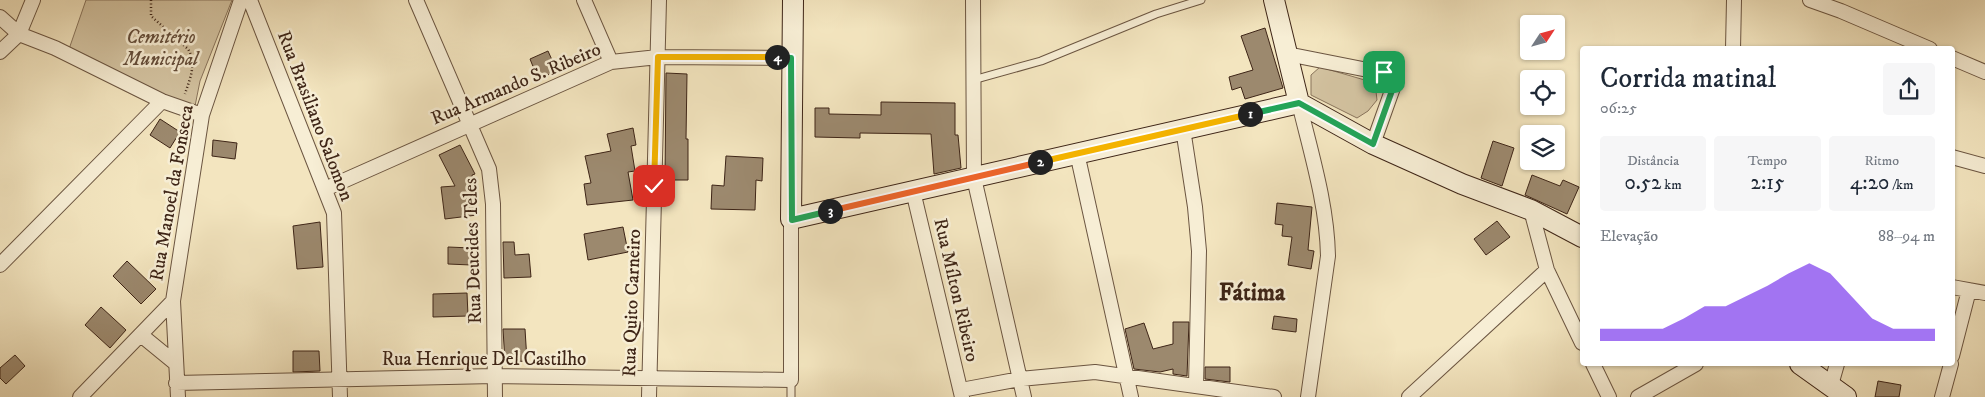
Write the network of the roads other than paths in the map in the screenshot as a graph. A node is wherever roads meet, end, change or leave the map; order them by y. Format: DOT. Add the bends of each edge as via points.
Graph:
graph roads {
  1 [pos="33,0"];
  2 [pos="241,0"];
  3 [pos="250,0"];
  4 [pos="416,0"];
  5 [pos="584,0"];
  6 [pos="659,0"];
  7 [pos="793,0"];
  8 [pos="973,0"];
  9 [pos="1201,0"];
  10 [pos="1274,0"];
  11 [pos="1734,0"];
  12 [pos="1810,0"];
  13 [pos="0,17"];
  14 [pos="19,34"];
  15 [pos="1732,46"];
  16 [pos="1923,46"];
  17 [pos="0,52"];
  18 [pos="1287,54"];
  19 [pos="658,57"];
  20 [pos="791,58"];
  21 [pos="1955,59"];
  22 [pos="611,62"];
  23 [pos="1985,72"];
  24 [pos="973,80"];
  25 [pos="162,101"];
  26 [pos="1299,103"];
  27 [pos="202,114"];
  28 [pos="469,124"];
  29 [pos="1182,129"];
  30 [pos="1373,144"];
  31 [pos="1077,153"];
  32 [pos="1955,158"];
  33 [pos="1985,166"];
  34 [pos="974,178"];
  35 [pos="325,189"];
  36 [pos="913,191"];
  37 [pos="1530,210"];
  38 [pos="792,220"];
  39 [pos="1580,235"];
  40 [pos="0,265"];
  41 [pos="1548,270"];
  42 [pos="1955,287"];
  43 [pos="1969,290"];
  44 [pos="1985,293"];
  45 [pos="172,302"];
  46 [pos="141,335"];
  47 [pos="1580,339"];
  48 [pos="1955,344"];
  49 [pos="174,362"];
  50 [pos="1594,366"];
  51 [pos="1692,366"];
  52 [pos="1803,366"];
  53 [pos="1837,366"];
  54 [pos="1950,366"];
  55 [pos="494,376"];
  56 [pos="1126,378"];
  57 [pos="339,379"];
  58 [pos="648,379"];
  59 [pos="1020,379"];
  60 [pos="791,380"];
  61 [pos="176,383"];
  62 [pos="1196,386"];
  63 [pos="1839,391"];
  64 [pos="961,393"];
  65 [pos="80,397"];
  66 [pos="178,397"];
  67 [pos="340,397"];
  68 [pos="495,397"];
  69 [pos="648,397"];
  70 [pos="791,397"];
  71 [pos="1024,397"];
  72 [pos="1131,397"];
  73 [pos="1274,397"];
  74 [pos="1308,397"];
  75 [pos="1409,397"];
  76 [pos="1609,397"];
  77 [pos="1638,397"];
  78 [pos="1942,397"];
  1 -- 14 [label="street"];
  2 -- 27 [label="street, Rua Manoel da Fonseca"];
  3 -- 35 [label="street, Rua Brasiliano Salomon"];
  4 -- 28 [label="street, Rua Deucides Teles"];
  5 -- 22 [label="street"];
  6 -- 19 [label="street, Rua Quito Carneiro"];
  7 -- 20 [label="main road"];
  8 -- 24 [label="street"];
  9 -- 24 [label="lane" via="1156,14 1041,60"];
  10 -- 18 [label="main road"];
  11 -- 15 [label="street"];
  12 -- 16 [label="street"];
  13 -- 14 [label="street"];
  14 -- 17 [label="street"];
  14 -- 25 [label="street"];
  18 -- 26 [label="main road"];
  18 -- 30 [label="street" via="1388,74 1394,85"];
  19 -- 20 [label="street, Rua Armando S. Ribeiro"];
  19 -- 22 [label="street, Rua Armando S. Ribeiro"];
  19 -- 58 [label="street, Rua Quito Carneiro"];
  20 -- 38 [label="main road"];
  21 -- 23 [label="street"];
  22 -- 28 [label="street, Rua Armando S. Ribeiro"];
  24 -- 34 [label="street"];
  25 -- 27 [label="street"];
  25 -- 40 [label="street"];
  26 -- 29 [label="main road"];
  26 -- 30 [label="main road"];
  26 -- 74 [label="street" via="1328,234 1328,256"];
  27 -- 45 [label="street, Rua Manoel da Fonseca"];
  28 -- 35 [label="street, Rua Armando S. Ribeiro"];
  28 -- 55 [label="street, Rua Deucides Teles" via="489,168 494,204"];
  29 -- 31 [label="main road"];
  29 -- 62 [label="street" via="1199,251"];
  30 -- 37 [label="main road"];
  31 -- 34 [label="main road"];
  31 -- 56 [label="street"];
  32 -- 33 [label="street"];
  34 -- 36 [label="main road"];
  34 -- 59 [label="street"];
  35 -- 57 [label="street, Rua Brasiliano Salomon" via="334,212"];
  36 -- 38 [label="main road"];
  36 -- 64 [label="street, Rua Mílton Ribeiro"];
  37 -- 39 [label="main road"];
  37 -- 41 [label="street"];
  38 -- 60 [label="street"];
  41 -- 47 [label="street"];
  41 -- 75 [label="street"];
  42 -- 43 [label="street"];
  43 -- 44 [label="street"];
  43 -- 48 [label="street"];
  45 -- 46 [label="street"];
  45 -- 49 [label="street, Rua Manoel da Fonseca"];
  46 -- 49 [label="street"];
  46 -- 65 [label="street"];
  49 -- 61 [label="street, Rua Manoel da Fonseca"];
  50 -- 76 [label="street"];
  51 -- 77 [label="street"];
  52 -- 63 [label="main road"];
  53 -- 63 [label="street"];
  54 -- 78 [label="street"];
  55 -- 57 [label="street, Rua Henrique Del Castilho"];
  55 -- 58 [label="street, Rua Henrique Del Castilho"];
  55 -- 68 [label="street, Rua Deucides Teles"];
  56 -- 59 [label="street" via="1095,372"];
  56 -- 62 [label="street"];
  56 -- 72 [label="street"];
  57 -- 61 [label="street, Rua Henrique Del Castilho"];
  57 -- 67 [label="street, Rua Brasiliano Salomon"];
  58 -- 60 [label="street, Rua Henrique Del Castilho"];
  58 -- 69 [label="street, Rua Quito Carneiro"];
  59 -- 64 [label="street"];
  59 -- 71 [label="street"];
  60 -- 70 [label="lane"];
  61 -- 66 [label="street, Rua Manoel da Fonseca"];
  62 -- 73 [label="street"];
}
